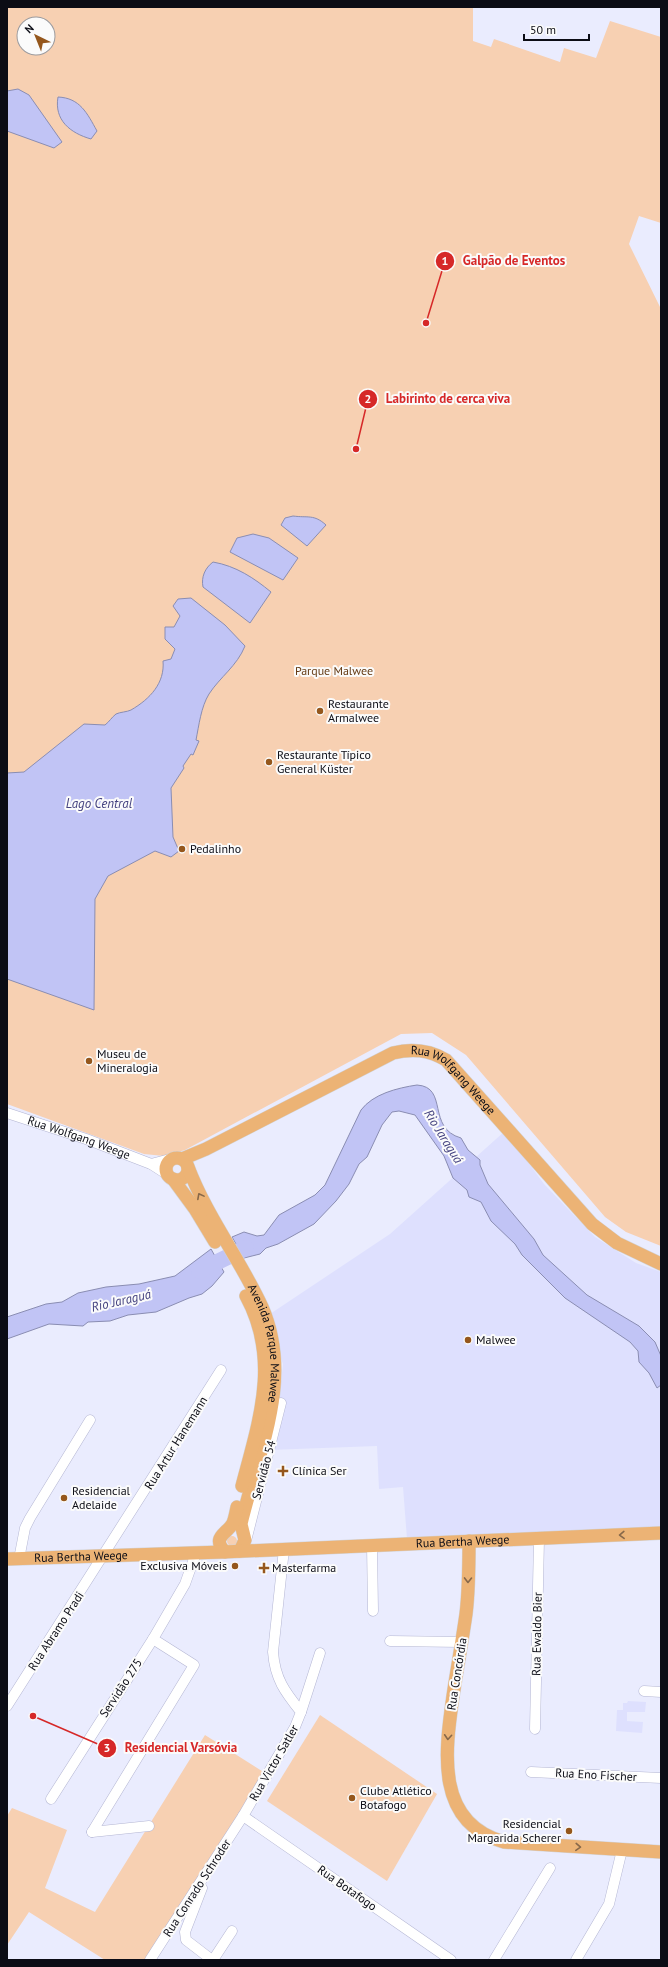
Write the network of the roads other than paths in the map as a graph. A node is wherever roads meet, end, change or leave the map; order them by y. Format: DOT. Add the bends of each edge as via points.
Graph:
graph roads {
  1 [pos="7,1113"];
  2 [pos="183,1162"];
  3 [pos="151,1164"];
  4 [pos="171,1177"];
  5 [pos="211,1226"];
  6 [pos="661,1264"];
  7 [pos="238,1272"];
  8 [pos="221,1370"];
  9 [pos="281,1403"];
  10 [pos="90,1420"];
  11 [pos="229,1526"];
  12 [pos="661,1533"];
  13 [pos="244,1534"];
  14 [pos="539,1539"];
  15 [pos="469,1541"];
  16 [pos="372,1545"];
  17 [pos="223,1546"];
  18 [pos="284,1549"];
  19 [pos="264,1550"];
  20 [pos="240,1551"];
  21 [pos="200,1552"];
  22 [pos="104,1555"];
  23 [pos="13,1559"];
  24 [pos="373,1611"];
  25 [pos="153,1639"];
  26 [pos="390,1641"];
  27 [pos="461,1642"];
  28 [pos="320,1653"];
  29 [pos="644,1691"];
  30 [pos="661,1692"];
  31 [pos="7,1706"];
  32 [pos="302,1712"];
  33 [pos="535,1729"];
  34 [pos="530,1772"];
  35 [pos="661,1778"];
  36 [pos="51,1799"];
  37 [pos="243,1816"];
  38 [pos="149,1826"];
  39 [pos="622,1850"];
  40 [pos="661,1852"];
  41 [pos="550,1868"];
  42 [pos="208,1872"];
  43 [pos="232,1931"];
  44 [pos="448,1959"];
  45 [pos="150,1960"];
  46 [pos="212,1960"];
  47 [pos="494,1960"];
  48 [pos="576,1960"];
  1 -- 3 [label="street, Rua Wolfgang Weege"];
  2 -- 3 [label="street, Rua Wolfgang Weege"];
  2 -- 4 [label="main road" via="184,1177"];
  2 -- 4 [label="main road" via="166,1165"];
  5 -- 2 [label="main road, Avenida Parque Malwee, one-way"];
  2 -- 6 [label="main road, Rua Wolfgang Weege" via="393,1053 403,1050 424,1051 446,1060 592,1224 617,1243"];
  3 -- 4 [label="street, Rua Wolfgang Weege"];
  4 -- 5 [label="main road, Avenida Parque Malwee"];
  5 -- 7 [label="main road, Avenida Parque Malwee"];
  7 -- 11 [label="main road, Avenida Parque Malwee" via="256,1318 266,1366 259,1422 234,1520"];
  7 -- 13 [label="main road, Avenida Parque Malwee" via="262,1308 275,1362 271,1416 242,1520"];
  8 -- 22 [label="street, Rua Artur Hanemann"];
  9 -- 13 [label="street, Servidão 54"];
  10 -- 23 [label="street" via="30,1518"];
  11 -- 13 [label="main road"];
  11 -- 17 [label="main road" via="223,1532"];
  12 -- 14 [label="main road, Rua Bertha Weege, one-way"];
  13 -- 19 [label="main road"];
  13 -- 20 [label="main road" via="245,1543"];
  14 -- 15 [label="main road, Rua Bertha Weege"];
  14 -- 33 [label="street, Rua Ewaldo Bier"];
  15 -- 16 [label="main road, Rua Bertha Weege"];
  15 -- 27 [label="main road, Rua Concórdia, one-way" via="467,1601"];
  16 -- 18 [label="main road, Rua Bertha Weege"];
  16 -- 24 [label="street"];
  17 -- 20 [label="main road, Rua Bertha Weege"];
  17 -- 21 [label="main road, Rua Bertha Weege"];
  18 -- 19 [label="main road, Rua Bertha Weege"];
  18 -- 32 [label="street, Rua Victor Satler" via="273,1652 274,1665 283,1688"];
  19 -- 20 [label="main road, Rua Bertha Weege"];
  21 -- 22 [label="main road, Rua Bertha Weege"];
  21 -- 25 [label="street, Servidão 275" via="185,1584"];
  22 -- 23 [label="main road, Rua Bertha Weege"];
  22 -- 31 [label="street, Rua Abramo Pradi"];
  25 -- 36 [label="street, Servidão 275"];
  25 -- 38 [label="street" via="194,1665 92,1832"];
  26 -- 27 [label="street"];
  27 -- 39 [label="main road, Rua Concórdia, one-way" via="447,1749 450,1785 456,1806 463,1818 475,1830 489,1838 504,1842"];
  28 -- 32 [label="street"];
  29 -- 30 [label="street"];
  32 -- 37 [label="street, Rua Victor Satler"];
  34 -- 35 [label="street, Rua Eno Fischer"];
  37 -- 42 [label="street, Rua Conrado Schroder"];
  37 -- 44 [label="street, Rua Botafogo"];
  39 -- 40 [label="main road, Rua Concórdia"];
  39 -- 48 [label="street" via="609,1904"];
  41 -- 47 [label="street"];
  42 -- 45 [label="street, Rua Conrado Schroder"];
  42 -- 46 [label="street" via="185,1932 186,1940"];
  43 -- 46 [label="street"];
}
